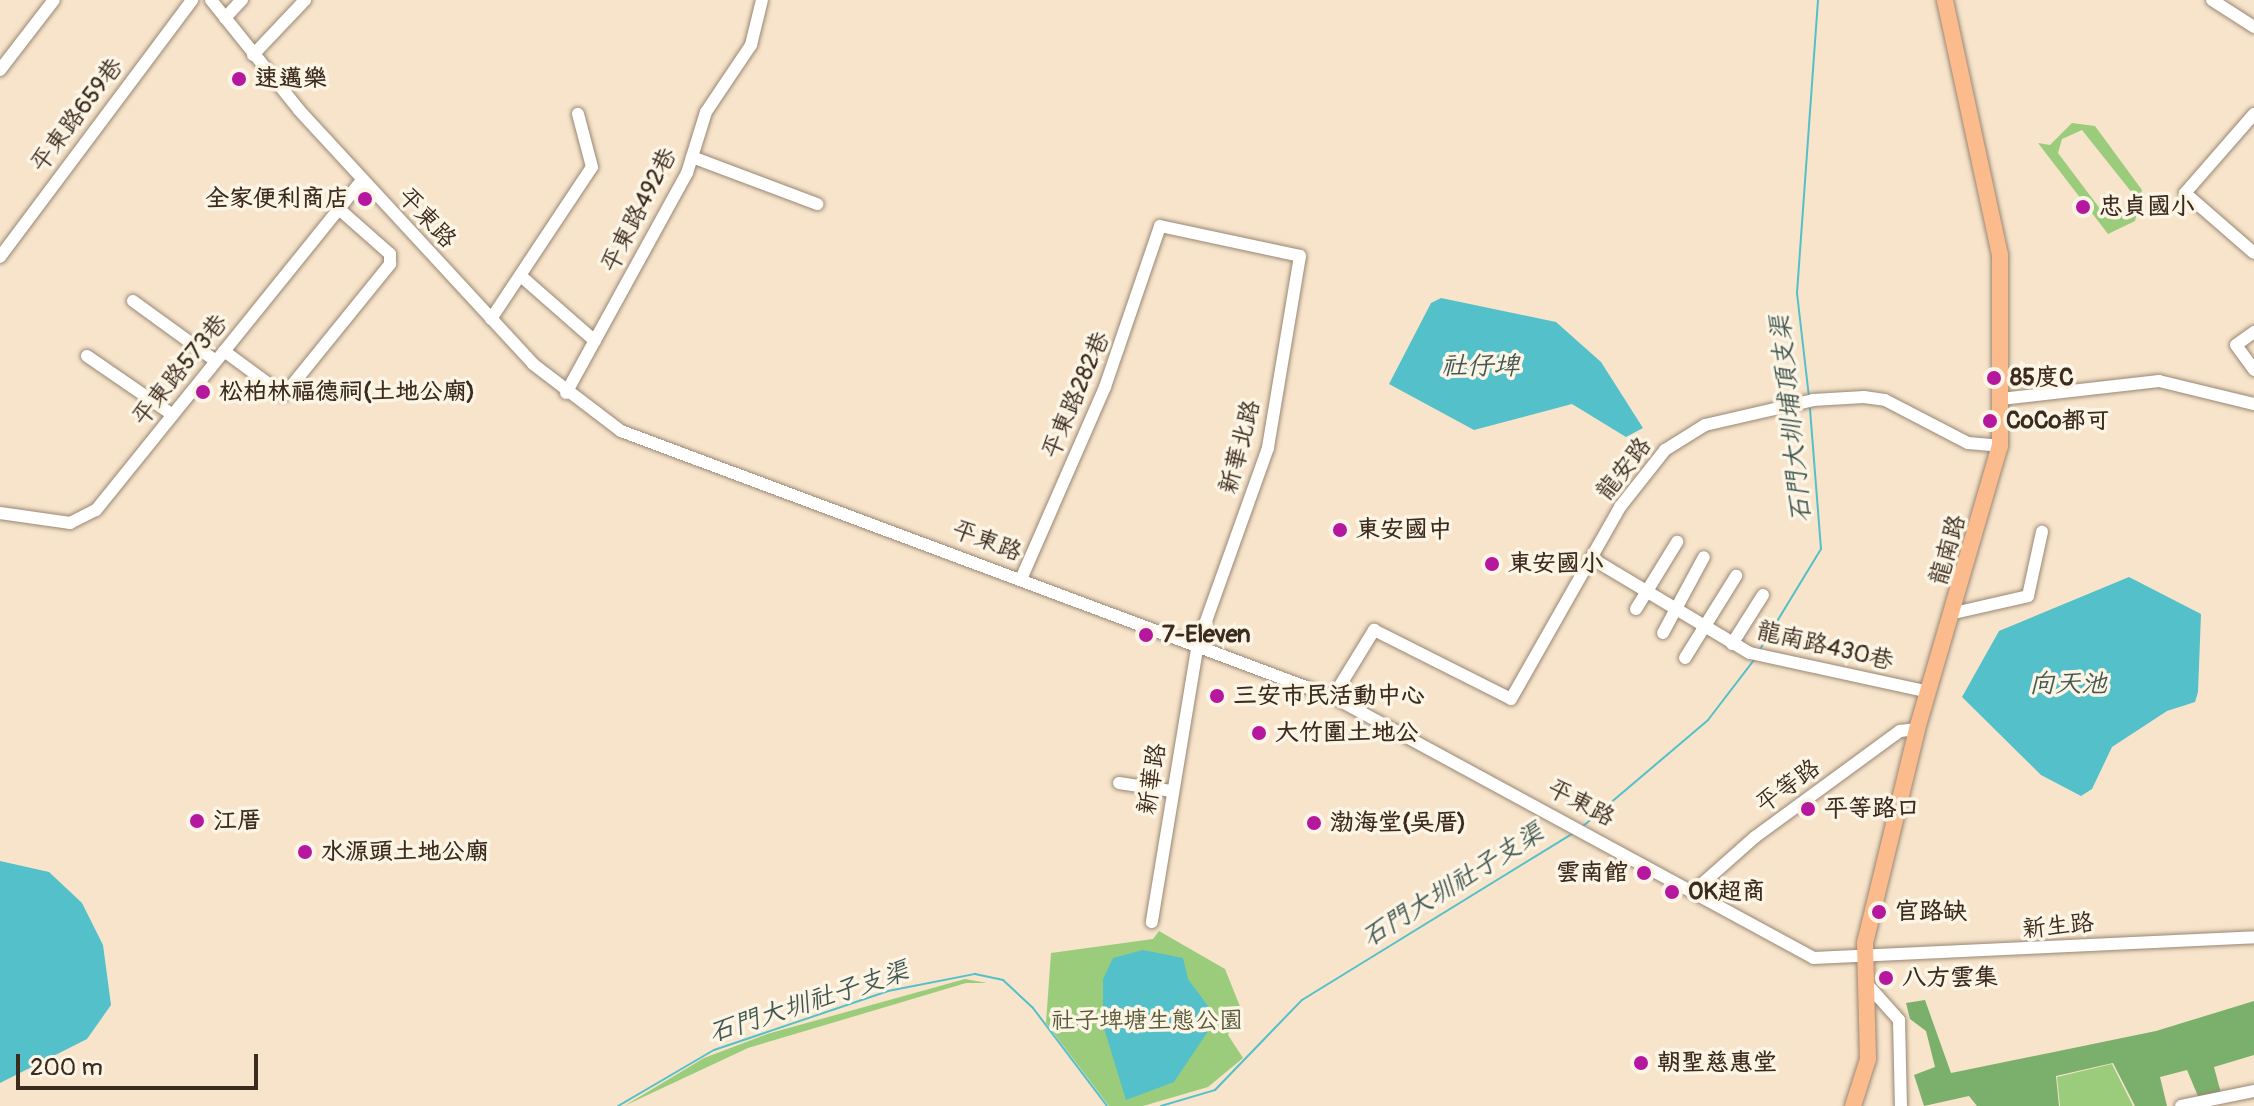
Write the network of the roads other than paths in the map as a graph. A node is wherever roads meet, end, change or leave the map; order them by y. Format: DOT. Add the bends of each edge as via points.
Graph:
graph roads {
  1 [pos="54,0"];
  2 [pos="192,0"];
  3 [pos="211,0"];
  4 [pos="242,0"];
  5 [pos="305,0"];
  6 [pos="762,0"];
  7 [pos="1945,0"];
  8 [pos="2212,0"];
  9 [pos="225,18"];
  10 [pos="2254,27"];
  11 [pos="253,55"];
  12 [pos="0,70"];
  13 [pos="578,114"];
  14 [pos="2254,114"];
  15 [pos="692,157"];
  16 [pos="362,180"];
  17 [pos="817,204"];
  18 [pos="339,209"];
  19 [pos="1160,226"];
  20 [pos="2254,253"];
  21 [pos="0,257"];
  22 [pos="522,277"];
  23 [pos="133,301"];
  24 [pos="491,319"];
  25 [pos="2254,332"];
  26 [pos="595,341"];
  27 [pos="87,356"];
  28 [pos="220,356"];
  29 [pos="2254,370"];
  30 [pos="566,393"];
  31 [pos="2001,399"];
  32 [pos="2254,404"];
  33 [pos="173,415"];
  34 [pos="2000,446"];
  35 [pos="0,513"];
  36 [pos="2042,532"];
  37 [pos="1677,542"];
  38 [pos="1704,557"];
  39 [pos="1591,558"];
  40 [pos="1736,576"];
  41 [pos="1022,577"];
  42 [pos="1645,592"];
  43 [pos="1763,595"];
  44 [pos="1636,609"];
  45 [pos="1675,611"];
  46 [pos="1954,613"];
  47 [pos="1704,628"];
  48 [pos="1663,633"];
  49 [pos="1198,643"];
  50 [pos="1732,644"];
  51 [pos="1685,658"];
  52 [pos="1929,692"];
  53 [pos="1333,697"];
  54 [pos="1917,729"];
  55 [pos="1119,783"];
  56 [pos="1172,791"];
  57 [pos="1694,891"];
  58 [pos="1152,922"];
  59 [pos="2254,937"];
  60 [pos="1866,956"];
  61 [pos="1866,983"];
  62 [pos="2254,1091"];
  63 [pos="1853,1106"];
  64 [pos="1901,1106"];
  65 [pos="2181,1106"];
  1 -- 12 [label="street"];
  2 -- 21 [label="street, 平東路659巷"];
  3 -- 9 [label="street, 平東路"];
  4 -- 9 [label="street"];
  5 -- 11 [label="street"];
  6 -- 15 [label="street, 平東路492巷" via="751,45 706,112"];
  7 -- 31 [label="main road, 龍南路" via="2000,255"];
  8 -- 10 [label="street"];
  9 -- 11 [label="street, 平東路"];
  11 -- 16 [label="street, 平東路"];
  13 -- 22 [label="street" via="592,167"];
  14 -- 20 [label="street" via="2185,193"];
  15 -- 17 [label="street"];
  15 -- 26 [label="street, 平東路492巷"];
  16 -- 18 [label="street, 平東路573巷"];
  16 -- 24 [label="street, 平東路"];
  18 -- 28 [label="street, 平東路573巷"];
  18 -- 28 [label="street" via="390,254 381,276 284,395"];
  19 -- 41 [label="street, 平東路282巷" via="1110,373"];
  19 -- 49 [label="street, 新華北路" via="1300,256 1268,448"];
  22 -- 24 [label="street"];
  22 -- 26 [label="street"];
  23 -- 28 [label="street"];
  24 -- 30 [label="street, 平東路"];
  25 -- 29 [label="street" via="2236,345"];
  26 -- 30 [label="street, 平東路492巷"];
  27 -- 33 [label="street"];
  28 -- 33 [label="street, 平東路573巷"];
  30 -- 41 [label="street, 平東路" via="621,431"];
  31 -- 32 [label="street" via="2159,381"];
  31 -- 34 [label="main road, 龍南路"];
  33 -- 35 [label="street, 平東路573巷" via="81,521"];
  34 -- 39 [label="street, 龍安路" via="1968,443 1885,400 1811,400 1718,421 1676,441 1636,484"];
  34 -- 46 [label="main road, 龍南路"];
  36 -- 46 [label="street" via="2028,596"];
  37 -- 42 [label="street"];
  38 -- 45 [label="street"];
  39 -- 42 [label="street, 龍南路430巷"];
  39 -- 53 [label="street, 龍安路" via="1511,699 1367,631"];
  40 -- 47 [label="street"];
  41 -- 49 [label="street, 平東路"];
  42 -- 44 [label="street"];
  42 -- 45 [label="street, 龍南路430巷"];
  43 -- 50 [label="street"];
  45 -- 47 [label="street, 龍南路430巷"];
  45 -- 48 [label="street"];
  46 -- 52 [label="main road, 龍南路"];
  47 -- 50 [label="street, 龍南路430巷"];
  47 -- 51 [label="street"];
  49 -- 53 [label="street, 平東路"];
  49 -- 56 [label="street, 新華路"];
  50 -- 52 [label="street, 龍南路430巷" via="1757,655"];
  52 -- 54 [label="main road, 龍南路"];
  53 -- 57 [label="street, 平東路"];
  54 -- 57 [label="street, 平等路" via="1900,731 1768,827"];
  54 -- 60 [label="main road, 龍南路"];
  55 -- 56 [label="street"];
  56 -- 58 [label="street, 新華路"];
  57 -- 60 [label="street, 平東路" via="1814,958"];
  59 -- 60 [label="street, 新生路"];
  60 -- 61 [label="main road, 龍南路"];
  61 -- 63 [label="main road, 龍南路" via="1868,1059"];
  61 -- 64 [label="street" via="1899,1020"];
  62 -- 65 [label="street"];
}
